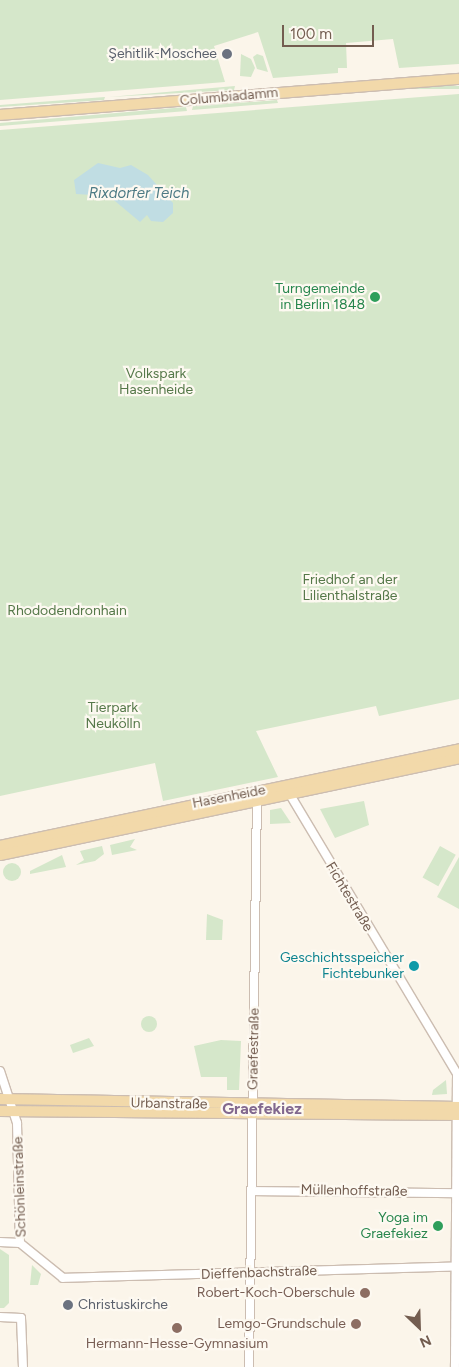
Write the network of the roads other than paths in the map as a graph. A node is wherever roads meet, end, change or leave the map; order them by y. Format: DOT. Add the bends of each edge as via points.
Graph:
graph roads {
  1 [pos="459,79"];
  2 [pos="0,115"];
  3 [pos="459,749"];
  4 [pos="459,758"];
  5 [pos="289,793"];
  6 [pos="257,796"];
  7 [pos="225,802"];
  8 [pos="0,846"];
  9 [pos="0,855"];
  10 [pos="0,1071"];
  11 [pos="458,1073"];
  12 [pos="8,1104"];
  13 [pos="254,1109"];
  14 [pos="0,1111"];
  15 [pos="458,1111"];
  16 [pos="252,1190"];
  17 [pos="456,1193"];
  18 [pos="0,1242"];
  19 [pos="20,1242"];
  20 [pos="457,1267"];
  21 [pos="250,1274"];
  22 [pos="58,1278"];
  23 [pos="0,1317"];
  24 [pos="23,1367"];
  25 [pos="249,1367"];
  26 [pos="455,1367"];
  1 -- 2 [label="main road, Columbiadamm"];
  3 -- 6 [label="main road, Hasenheide"];
  4 -- 5 [label="main road, Hasenheide"];
  5 -- 6 [label="main road, Hasenheide"];
  5 -- 11 [label="street, Fichtestraße"];
  6 -- 7 [label="main road, Hasenheide"];
  6 -- 13 [label="street, Graefestraße"];
  7 -- 8 [label="main road, Hasenheide"];
  7 -- 9 [label="main road, Hasenheide"];
  10 -- 12 [label="street, Schönleinstraße"];
  11 -- 15 [label="street, Fichtestraße"];
  12 -- 13 [label="main road, Urbanstraße"];
  12 -- 14 [label="main road, Urbanstraße"];
  12 -- 19 [label="street, Schönleinstraße"];
  13 -- 15 [label="main road, Urbanstraße"];
  13 -- 16 [label="street, Graefestraße"];
  15 -- 17 [label="street, Fichtestraße"];
  16 -- 17 [label="street, Müllenhoffstraße"];
  16 -- 21 [label="street, Graefestraße"];
  17 -- 20 [label="street, Fichtestraße"];
  18 -- 19 [label="street"];
  19 -- 22 [label="street, Schönleinstraße"];
  20 -- 21 [label="street, Dieffenbachstraße"];
  20 -- 26 [label="street, Fichtestraße"];
  21 -- 22 [label="street, Dieffenbachstraße"];
  21 -- 25 [label="street, Graefestraße"];
  23 -- 24 [label="street" via="21,1317"];
}
